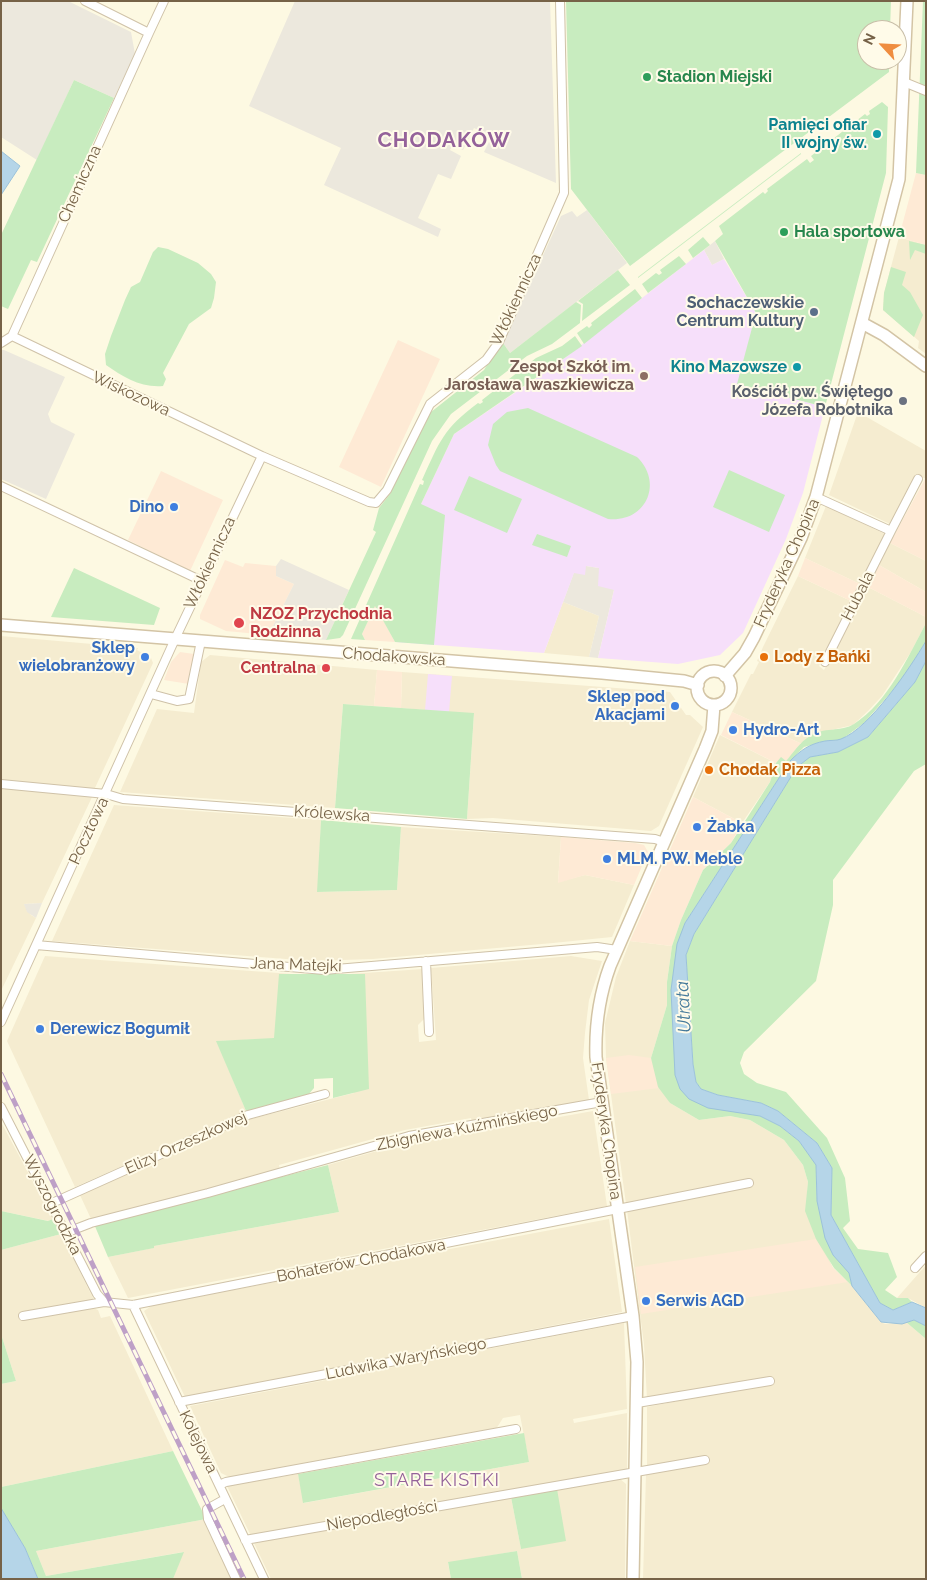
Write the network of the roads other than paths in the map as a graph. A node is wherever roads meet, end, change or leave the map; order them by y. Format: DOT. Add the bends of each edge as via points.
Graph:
graph roads {
  1 [pos="85,1"];
  2 [pos="164,1"];
  3 [pos="560,1"];
  4 [pos="907,1"];
  5 [pos="148,33"];
  6 [pos="904,82"];
  7 [pos="926,92"];
  8 [pos="862,323"];
  9 [pos="12,336"];
  10 [pos="1,343"];
  11 [pos="926,366"];
  12 [pos="262,456"];
  13 [pos="918,479"];
  14 [pos="1,486"];
  15 [pos="816,497"];
  16 [pos="891,531"];
  17 [pos="202,581"];
  18 [pos="1,625"];
  19 [pos="175,639"];
  20 [pos="201,641"];
  21 [pos="825,662"];
  22 [pos="725,676"];
  23 [pos="698,684"];
  24 [pos="150,694"];
  25 [pos="714,705"];
  26 [pos="1,784"];
  27 [pos="106,794"];
  28 [pos="664,842"];
  29 [pos="36,946"];
  30 [pos="617,950"];
  31 [pos="426,961"];
  32 [pos="1,1022"];
  33 [pos="429,1032"];
  34 [pos="325,1094"];
  35 [pos="602,1102"];
  36 [pos="1,1107"];
  37 [pos="749,1183"];
  38 [pos="50,1204"];
  39 [pos="617,1211"];
  40 [pos="66,1233"];
  41 [pos="926,1256"];
  42 [pos="915,1268"];
  43 [pos="104,1302"];
  44 [pos="133,1305"];
  45 [pos="24,1316"];
  46 [pos="632,1316"];
  47 [pos="770,1381"];
  48 [pos="179,1402"];
  49 [pos="637,1403"];
  50 [pos="516,1429"];
  51 [pos="705,1460"];
  52 [pos="636,1472"];
  53 [pos="219,1486"];
  54 [pos="225,1498"];
  55 [pos="245,1540"];
  56 [pos="236,1579"];
  57 [pos="264,1579"];
  58 [pos="634,1579"];
  1 -- 5 [label="street"];
  2 -- 5 [label="street, Chemiczna"];
  3 -- 12 [label="street, Włókiennicza" via="564,193 494,350 430,404 387,490 376,503"];
  4 -- 6 [label="main road, Fryderyka Chopina"];
  5 -- 9 [label="street, Chemiczna"];
  6 -- 7 [label="street"];
  6 -- 8 [label="main road, Fryderyka Chopina" via="899,179"];
  8 -- 11 [label="main road"];
  8 -- 15 [label="main road, Fryderyka Chopina"];
  9 -- 10 [label="street"];
  9 -- 12 [label="street, Wiskozowa"];
  12 -- 17 [label="street, Włókiennicza"];
  13 -- 16 [label="street, Hubala"];
  14 -- 17 [label="street"];
  15 -- 16 [label="street"];
  15 -- 22 [label="main road, Fryderyka Chopina" via="801,538 754,637"];
  16 -- 21 [label="street, Hubala"];
  17 -- 19 [label="street, Włókiennicza"];
  18 -- 19 [label="main road, Chodakowska"];
  19 -- 20 [label="main road, Chodakowska"];
  19 -- 24 [label="street, Pocztowa"];
  20 -- 23 [label="main road, Chodakowska"];
  20 -- 24 [label="street" via="189,699 177,701"];
  22 -- 23 [label="main road" via="709,672"];
  22 -- 25 [label="main road" via="731,686 730,694 725,701"];
  23 -- 25 [label="main road" via="701,698"];
  24 -- 27 [label="street, Pocztowa"];
  25 -- 28 [label="main road, Fryderyka Chopina" via="712,731"];
  26 -- 27 [label="street, Królewska"];
  27 -- 28 [label="street, Królewska" via="122,799"];
  27 -- 29 [label="street, Pocztowa"];
  28 -- 30 [label="main road, Fryderyka Chopina"];
  29 -- 31 [label="street, Jana Matejki" via="324,970"];
  29 -- 32 [label="street, Pocztowa"];
  30 -- 31 [label="street, Jana Matejki" via="597,946"];
  30 -- 35 [label="main road, Fryderyka Chopina" via="602,991 596,1024"];
  31 -- 33 [label="street"];
  34 -- 38 [label="street, Elizy Orzeszkowej" via="248,1115"];
  35 -- 39 [label="main road, Fryderyka Chopina"];
  35 -- 40 [label="street, Zbigniewa Kuźmińskiego" via="409,1136 86,1224"];
  36 -- 38 [label="street, Wyszogrodzka"];
  37 -- 39 [label="street, Bohaterów Chodakowa"];
  38 -- 40 [label="street, Wyszogrodzka"];
  39 -- 44 [label="street, Bohaterów Chodakowa"];
  39 -- 46 [label="main road, Fryderyka Chopina"];
  40 -- 43 [label="street, Wyszogrodzka"];
  41 -- 42 [label="street"];
  43 -- 44 [label="street, Bohaterów Chodakowa"];
  43 -- 45 [label="street, Bohaterów Chodakowa"];
  44 -- 48 [label="street, Kolejowa"];
  46 -- 48 [label="street, Ludwika Waryńskiego"];
  46 -- 49 [label="main road, Fryderyka Chopina"];
  47 -- 49 [label="street"];
  48 -- 53 [label="street, Kolejowa"];
  49 -- 52 [label="main road, Fryderyka Chopina"];
  50 -- 53 [label="street" via="226,1482"];
  51 -- 52 [label="street, Niepodległości"];
  52 -- 55 [label="street, Niepodległości"];
  52 -- 58 [label="main road, Fryderyka Chopina"];
  53 -- 54 [label="street, Kolejowa"];
  54 -- 55 [label="street, Kolejowa"];
  54 -- 56 [label="street" via="206,1510"];
  55 -- 57 [label="street, Kolejowa"];
}
